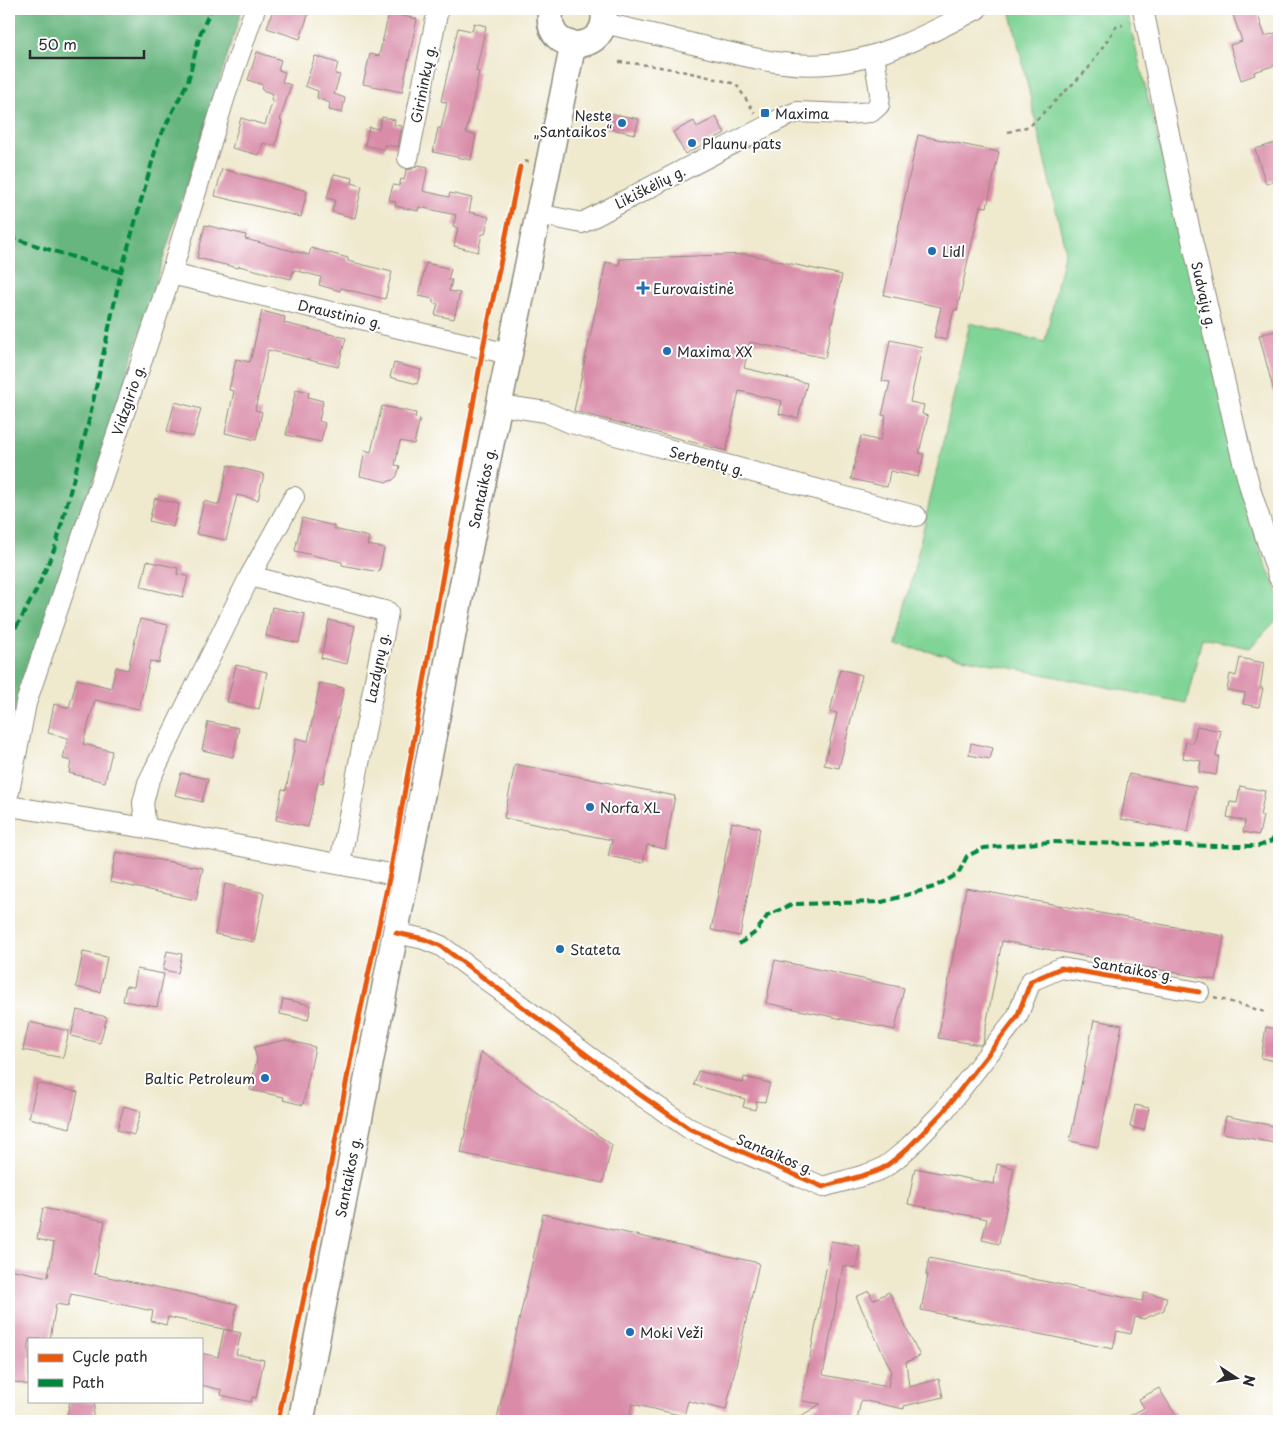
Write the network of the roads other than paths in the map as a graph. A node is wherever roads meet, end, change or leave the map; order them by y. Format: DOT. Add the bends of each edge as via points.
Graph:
graph roads {
  1 [pos="255,9"];
  2 [pos="438,9"];
  3 [pos="551,9"];
  4 [pos="977,9"];
  5 [pos="1143,9"];
  6 [pos="603,16"];
  7 [pos="944,16"];
  8 [pos="573,45"];
  9 [pos="874,55"];
  10 [pos="408,158"];
  11 [pos="538,214"];
  12 [pos="170,274"];
  13 [pos="509,354"];
  14 [pos="499,405"];
  15 [pos="294,497"];
  16 [pos="916,516"];
  17 [pos="250,576"];
  18 [pos="1279,578"];
  19 [pos="9,792"];
  20 [pos="9,806"];
  21 [pos="146,828"];
  22 [pos="340,864"];
  23 [pos="406,877"];
  24 [pos="396,933"];
  25 [pos="1199,992"];
  26 [pos="300,1421"];
  1 -- 12 [label="street, Vidzgirio g."];
  2 -- 10 [label="street, Girininkų g."];
  3 -- 8 [label="main road" via="549,18 556,36"];
  4 -- 7 [label="street"];
  5 -- 18 [label="street, Sudvajų g." via="1241,454"];
  6 -- 8 [label="main road" via="600,32 593,40"];
  6 -- 9 [label="street" via="730,53 785,64 828,64"];
  7 -- 9 [label="street"];
  8 -- 11 [label="main road, Santaikos g."];
  9 -- 11 [label="street, Likiškėlių g." via="880,105 871,112 798,112 788,115 582,223"];
  11 -- 13 [label="main road, Santaikos g."];
  12 -- 13 [label="street, Draustinio g."];
  12 -- 19 [label="street, Vidzgirio g." via="26,703"];
  13 -- 14 [label="main road, Santaikos g."];
  14 -- 16 [label="street, Serbentų g." via="546,412 571,423"];
  14 -- 23 [label="main road, Santaikos g."];
  15 -- 17 [label="street"];
  17 -- 21 [label="street" via="148,784 143,803"];
  17 -- 22 [label="street, Lazdynų g." via="388,612"];
  20 -- 21 [label="street"];
  21 -- 22 [label="street"];
  22 -- 23 [label="street"];
  23 -- 24 [label="main road, Santaikos g."];
  24 -- 25 [label="street, Santaikos g." via="441,946 690,1129 823,1187 882,1169 906,1150 943,1112 1018,1017 1031,981 1062,968"];
  24 -- 26 [label="main road, Santaikos g."];
}
